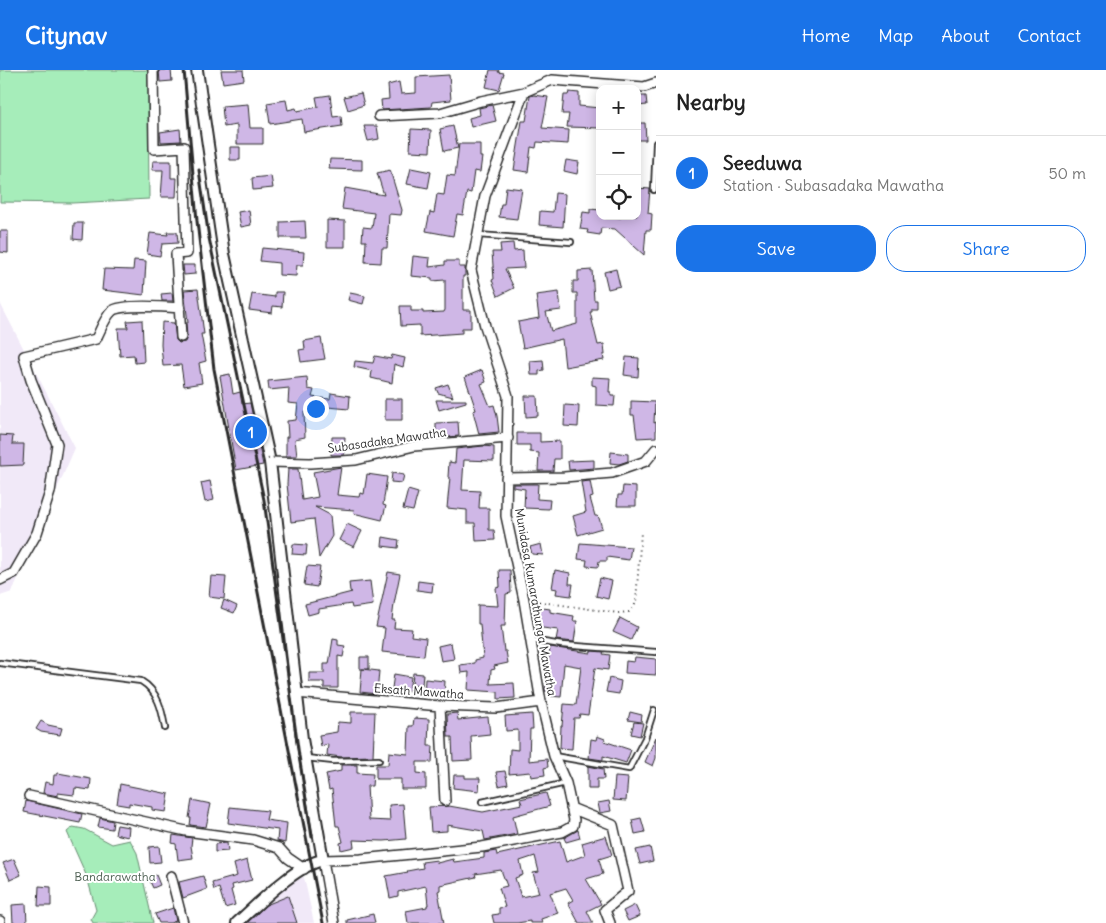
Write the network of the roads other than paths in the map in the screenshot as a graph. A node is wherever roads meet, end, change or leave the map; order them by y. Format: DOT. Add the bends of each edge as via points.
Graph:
graph roads {
  1 [pos="153,70"];
  2 [pos="197,70"];
  3 [pos="656,83"];
  4 [pos="524,92"];
  5 [pos="379,116"];
  6 [pos="656,143"];
  7 [pos="654,190"];
  8 [pos="478,235"];
  9 [pos="571,242"];
  10 [pos="180,308"];
  11 [pos="182,337"];
  12 [pos="508,438"];
  13 [pos="656,449"];
  14 [pos="270,460"];
  15 [pos="506,478"];
  16 [pos="0,580"];
  17 [pos="531,640"];
  18 [pos="656,652"];
  19 [pos="0,663"];
  20 [pos="296,693"];
  21 [pos="541,702"];
  22 [pos="440,706"];
  23 [pos="654,710"];
  24 [pos="165,728"];
  25 [pos="554,756"];
  26 [pos="306,758"];
  27 [pos="380,760"];
  28 [pos="566,783"];
  29 [pos="29,796"];
  30 [pos="445,801"];
  31 [pos="482,802"];
  32 [pos="571,808"];
  33 [pos="323,860"];
  34 [pos="304,869"];
  35 [pos="171,876"];
  36 [pos="183,923"];
  37 [pos="237,923"];
  38 [pos="334,923"];
  39 [pos="610,923"];
  1 -- 10 [label="street" via="154,149 184,147 187,253 176,254"];
  2 -- 14 [label="street" via="224,254"];
  3 -- 4 [label="street" via="644,87 552,80"];
  4 -- 5 [label="street" via="440,113"];
  4 -- 8 [label="street, Munidasa Kumarathunga Mawatha" via="485,196"];
  6 -- 7 [label="lane"];
  8 -- 9 [label="lane"];
  8 -- 12 [label="street, Munidasa Kumarathunga Mawatha" via="471,270 508,396"];
  10 -- 11 [label="street"];
  10 -- 16 [label="street" via="118,308 111,311 96,339 24,356 57,444 50,492 36,533 14,573"];
  12 -- 14 [label="street, Subasadaka Mawatha" via="414,446 356,460 310,463"];
  12 -- 15 [label="street, Munidasa Kumarathunga Mawatha"];
  13 -- 15 [label="street" via="646,461 612,473"];
  14 -- 20 [label="street"];
  15 -- 17 [label="street, Munidasa Kumarathunga Mawatha" via="506,516"];
  17 -- 18 [label="lane"];
  17 -- 21 [label="street, Munidasa Kumarathunga Mawatha"];
  19 -- 24 [label="lane" via="142,681 149,686 162,708"];
  20 -- 22 [label="street, Eksath Mawatha"];
  20 -- 26 [label="street"];
  21 -- 22 [label="street, Eksath Mawatha" via="496,708"];
  21 -- 25 [label="street, Munidasa Kumarathunga Mawatha"];
  22 -- 30 [label="street"];
  23 -- 25 [label="lane" via="645,738 629,769"];
  25 -- 28 [label="street, Munidasa Kumarathunga Mawatha"];
  26 -- 27 [label="lane"];
  26 -- 33 [label="street"];
  28 -- 31 [label="lane"];
  28 -- 32 [label="street, Munidasa Kumarathunga Mawatha"];
  29 -- 34 [label="street" via="186,831 253,840 279,848"];
  32 -- 33 [label="street, Munidasa Kumarathunga Mawatha" via="573,826 562,832 482,847"];
  32 -- 39 [label="street" via="612,826 628,891 605,910"];
  33 -- 34 [label="street"];
  33 -- 38 [label="street"];
  34 -- 37 [label="street" via="280,885"];
  35 -- 36 [label="street"];
}
